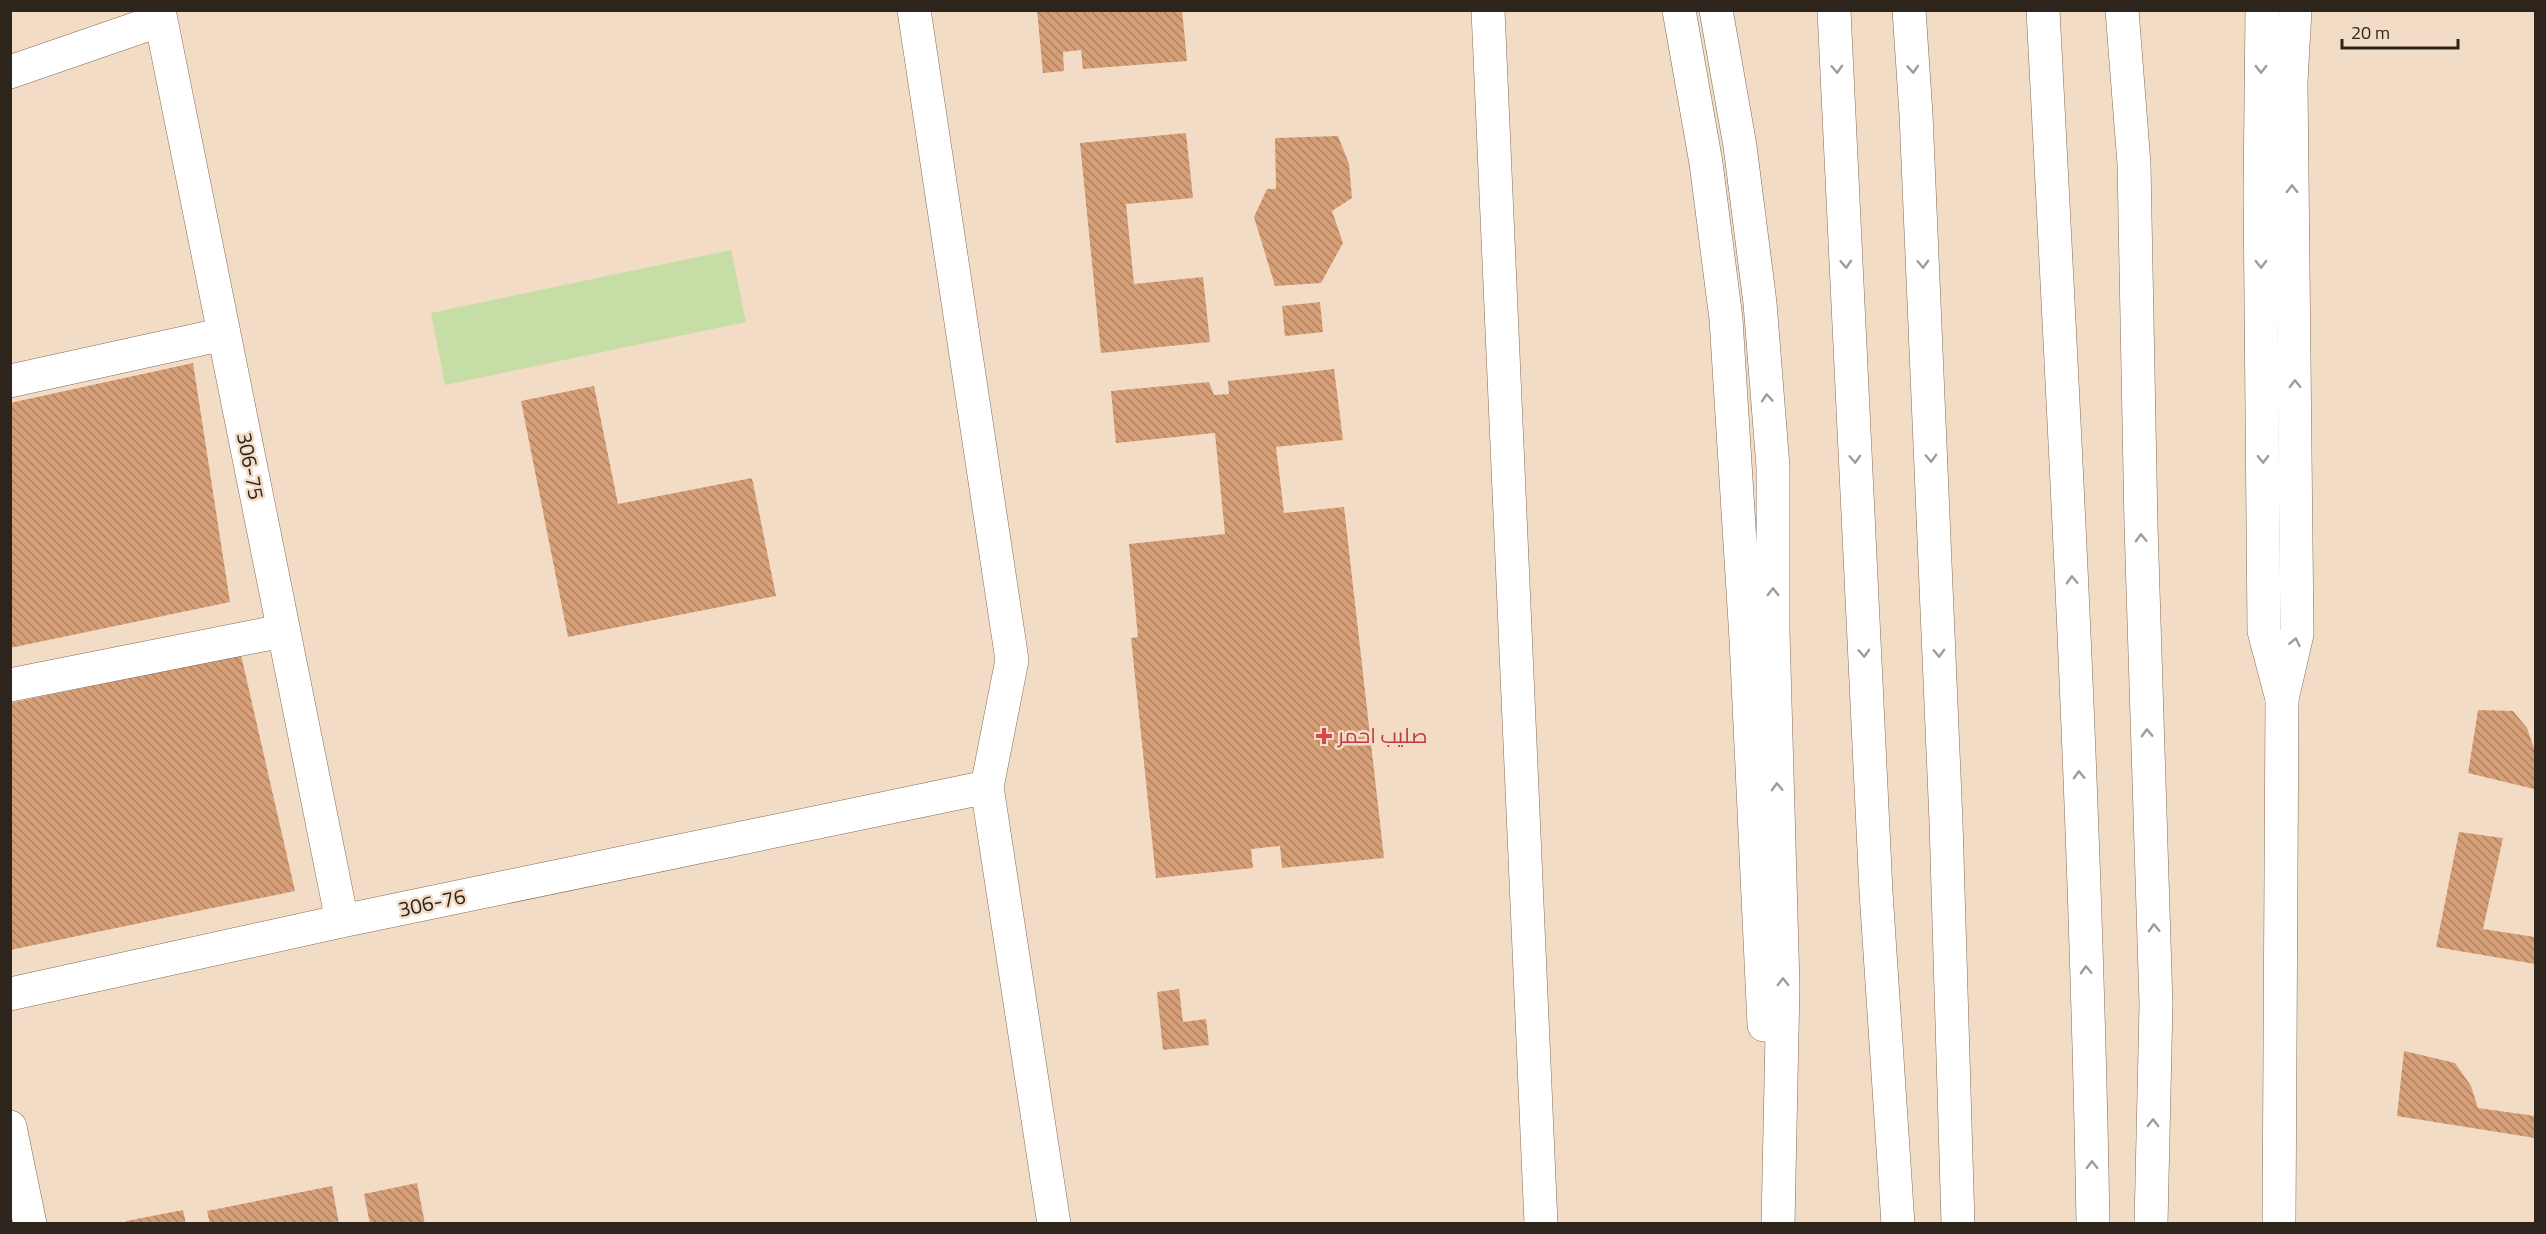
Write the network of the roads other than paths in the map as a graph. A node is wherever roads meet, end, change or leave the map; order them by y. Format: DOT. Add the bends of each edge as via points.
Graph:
graph roads {
  1 [pos="914,10"];
  2 [pos="1488,10"];
  3 [pos="1679,10"];
  4 [pos="1716,10"];
  5 [pos="1834,10"];
  6 [pos="1909,10"];
  7 [pos="2043,10"];
  8 [pos="2122,10"];
  9 [pos="2137,10"];
  10 [pos="2262,10"];
  11 [pos="2295,10"];
  12 [pos="160,15"];
  13 [pos="10,72"];
  14 [pos="2134,164"];
  15 [pos="224,334"];
  16 [pos="10,381"];
  17 [pos="282,631"];
  18 [pos="10,685"];
  19 [pos="2282,699"];
  20 [pos="987,787"];
  21 [pos="342,921"];
  22 [pos="10,994"];
  23 [pos="10,1127"];
  24 [pos="1778,1167"];
  25 [pos="30,1224"];
  26 [pos="1054,1224"];
  27 [pos="1541,1224"];
  28 [pos="1778,1224"];
  29 [pos="1898,1224"];
  30 [pos="1958,1224"];
  31 [pos="2092,1224"];
  32 [pos="2151,1224"];
  33 [pos="2279,1224"];
  1 -- 20 [label="main road" via="1012,660"];
  2 -- 27 [label="main road"];
  3 -- 24 [label="main road" via="1706,163 1726,320 1746,639 1761,990"];
  24 -- 4 [label="main road, one-way" via="1783,986 1773,631 1773,467 1760,303 1740,146"];
  5 -- 29 [label="main road, one-way" via="1876,892"];
  6 -- 30 [label="main road, one-way" via="1944,786"];
  31 -- 7 [label="main road, one-way" via="2071,554"];
  8 -- 14 [label="main road"];
  9 -- 14 [label="main road"];
  10 -- 19 [label="main road, one-way" via="2264,631"];
  19 -- 11 [label="main road, one-way" via="2297,634 2291,81"];
  12 -- 13 [label="main road"];
  12 -- 15 [label="main road, 306-75"];
  32 -- 14 [label="main road, one-way" via="2156,1005"];
  15 -- 16 [label="main road"];
  15 -- 17 [label="main road, 306-75"];
  17 -- 18 [label="main road"];
  17 -- 21 [label="main road, 306-75"];
  19 -- 33 [label="main road"];
  20 -- 21 [label="main road, 306-76"];
  20 -- 26 [label="main road"];
  21 -- 22 [label="main road, 306-76"];
  23 -- 25 [label="main road"];
  24 -- 28 [label="main road"];
}
